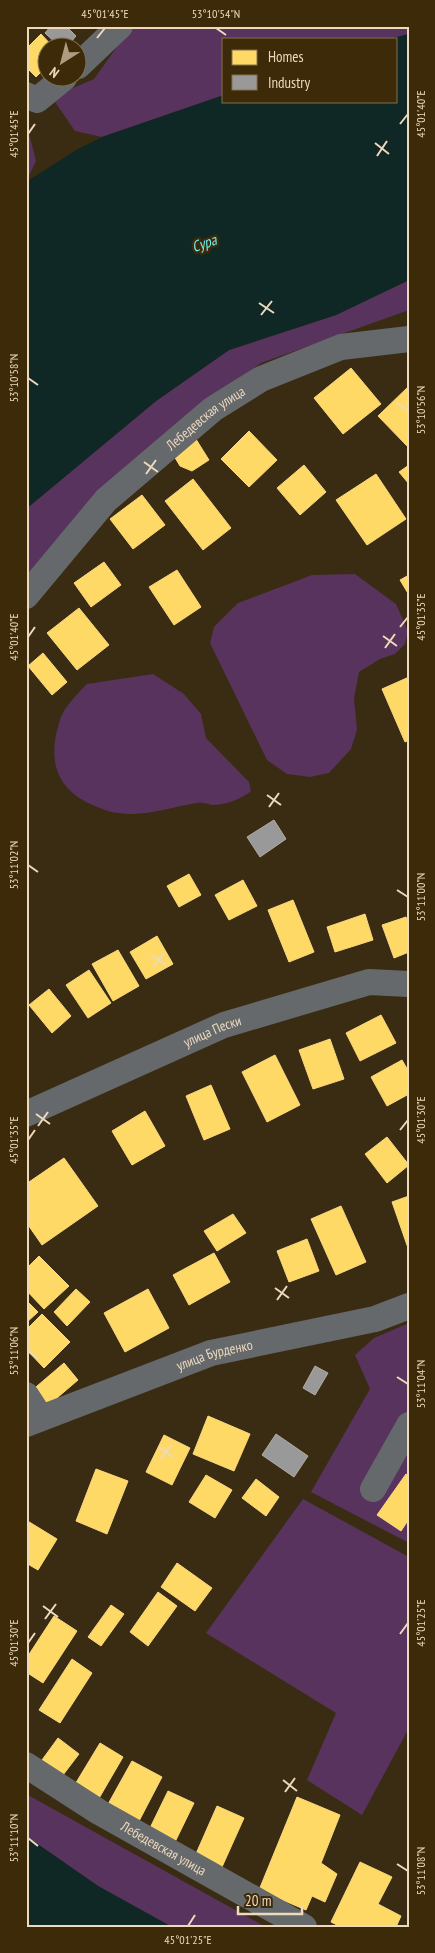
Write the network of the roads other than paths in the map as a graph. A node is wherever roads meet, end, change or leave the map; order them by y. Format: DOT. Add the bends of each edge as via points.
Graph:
graph roads {
  1 [pos="120,26"];
  2 [pos="88,56"];
  3 [pos="52,88"];
  4 [pos="26,95"];
  5 [pos="409,339"];
  6 [pos="26,596"];
  7 [pos="409,984"];
  8 [pos="26,1114"];
  9 [pos="409,1306"];
  10 [pos="26,1395"];
  11 [pos="34,1421"];
  12 [pos="409,1425"];
  13 [pos="373,1489"];
  14 [pos="26,1765"];
  15 [pos="304,1927"];
  1 -- 2 [label="street"];
  3 -- 4 [label="street" via="37,100"];
  5 -- 6 [label="street, Лебедевская улица" via="341,348 261,379 214,409 106,500"];
  7 -- 8 [label="street, улица Пески" via="369,982 224,1024"];
  9 -- 11 [label="street, улица Бурденко" via="376,1319 211,1353"];
  10 -- 11 [label="street"];
  12 -- 13 [label="street"];
  14 -- 15 [label="street, Лебедевская улица" via="99,1812"];
}
